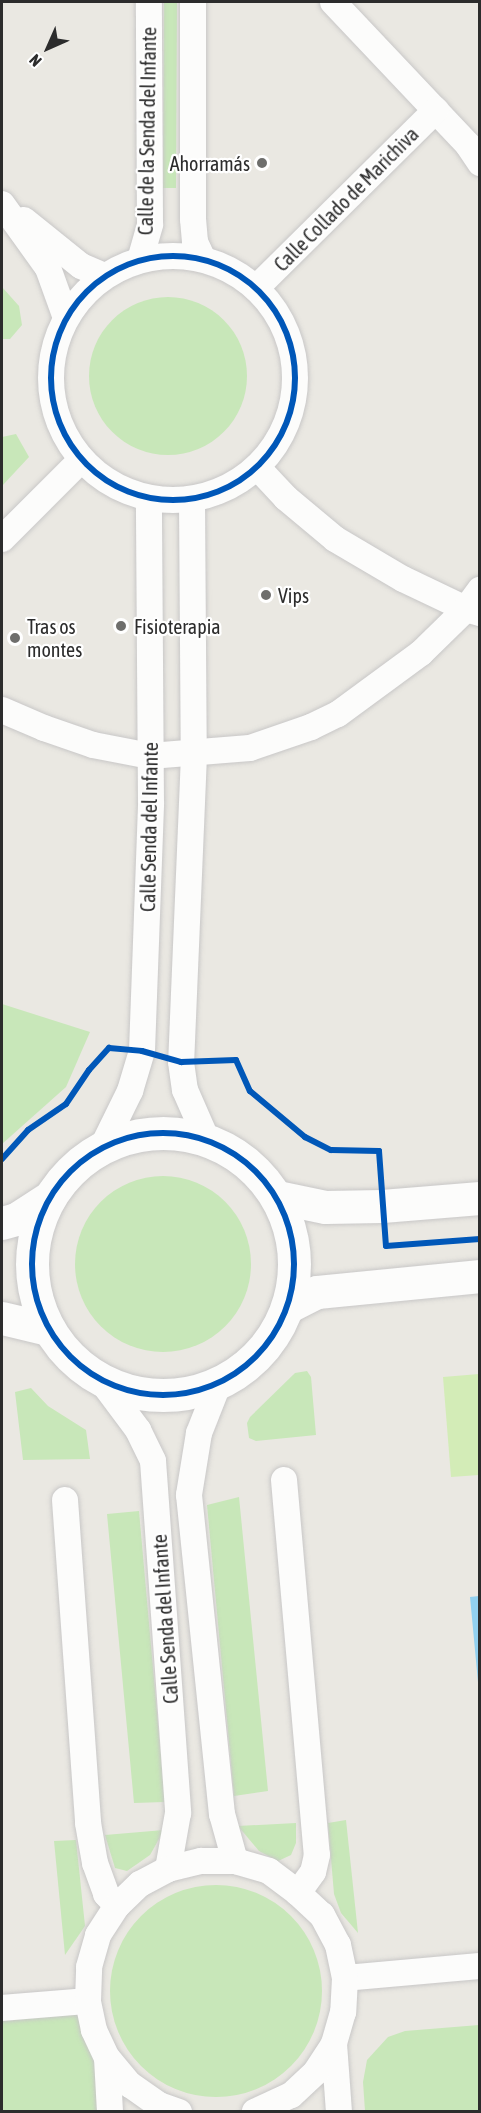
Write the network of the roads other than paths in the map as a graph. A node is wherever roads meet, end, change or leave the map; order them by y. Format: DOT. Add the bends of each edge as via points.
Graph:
graph roads {
  1 [pos="149,2"];
  2 [pos="193,2"];
  3 [pos="333,2"];
  4 [pos="436,110"];
  5 [pos="480,163"];
  6 [pos="2,203"];
  7 [pos="203,259"];
  8 [pos="140,260"];
  9 [pos="105,276"];
  10 [pos="256,288"];
  11 [pos="66,318"];
  12 [pos="81,460"];
  13 [pos="258,468"];
  14 [pos="149,499"];
  15 [pos="192,500"];
  16 [pos="2,539"];
  17 [pos="475,604"];
  18 [pos="2,710"];
  19 [pos="194,754"];
  20 [pos="150,756"];
  21 [pos="207,1140"];
  22 [pos="102,1148"];
  23 [pos="50,1197"];
  24 [pos="277,1197"];
  25 [pos="480,1198"];
  26 [pos="2,1223"];
  27 [pos="480,1276"];
  28 [pos="289,1306"];
  29 [pos="2,1318"];
  30 [pos="48,1329"];
  31 [pos="103,1383"];
  32 [pos="218,1385"];
  33 [pos="284,1480"];
  34 [pos="65,1500"];
  35 [pos="235,1861"];
  36 [pos="168,1869"];
  37 [pos="298,1893"];
  38 [pos="117,1906"];
  39 [pos="480,1966"];
  40 [pos="345,1978"];
  41 [pos="88,2001"];
  42 [pos="2,2008"];
  43 [pos="334,2043"];
  44 [pos="107,2058"];
  45 [pos="110,2112"];
  46 [pos="179,2112"];
  47 [pos="255,2112"];
  48 [pos="339,2112"];
  1 -- 8 [label="street, Calle de la Senda del Infante" via="150,224"];
  2 -- 7 [label="street" via="193,219 195,242"];
  3 -- 4 [label="street"];
  4 -- 5 [label="street"];
  4 -- 10 [label="street, Calle Collado de Marichiva"];
  6 -- 9 [label="street" via="81,266"];
  6 -- 11 [label="street" via="48,268"];
  7 -- 8 [label="street" via="171,256"];
  7 -- 10 [label="street" via="237,274"];
  8 -- 9 [label="street"];
  9 -- 11 [label="street" via="85,292"];
  10 -- 13 [label="street" via="278,314 291,345 296,378 292,411 278,442"];
  11 -- 12 [label="street" via="53,357 51,388 61,425"];
  12 -- 14 [label="street" via="101,477"];
  12 -- 16 [label="street"];
  13 -- 15 [label="street" via="231,487"];
  13 -- 17 [label="street" via="286,498 335,539 403,579"];
  14 -- 15 [label="street"];
  14 -- 20 [label="street, Calle Senda del Infante"];
  15 -- 19 [label="street, Calle Senda del Infante"];
  17 -- 19 [label="street" via="421,653 338,714 250,748"];
  18 -- 20 [label="street" via="93,745"];
  19 -- 20 [label="street"];
  19 -- 21 [label="street, Calle Senda del Infante" via="181,1062 185,1090"];
  20 -- 22 [label="street, Calle Senda del Infante" via="142,1051 130,1091"];
  21 -- 22 [label="street" via="172,1133 136,1135"];
  21 -- 24 [label="street" via="247,1162"];
  22 -- 23 [label="street" via="72,1169"];
  23 -- 26 [label="street" via="16,1219"];
  23 -- 30 [label="street" via="32,1252 31,1278"];
  24 -- 25 [label="street" via="325,1208"];
  24 -- 28 [label="street" via="291,1231 295,1269"];
  27 -- 28 [label="street" via="316,1292"];
  28 -- 32 [label="street" via="275,1335 249,1362"];
  29 -- 30 [label="street"];
  30 -- 31 [label="street" via="62,1349"];
  31 -- 32 [label="street" via="129,1391 173,1396"];
  31 -- 36 [label="street, Calle Senda del Infante" via="138,1430 153,1461 178,1813"];
  32 -- 35 [label="street, Calle Senda del Infante" via="199,1433 189,1495 222,1814"];
  33 -- 37 [label="street" via="317,1855 313,1872"];
  34 -- 38 [label="street" via="88,1823 95,1863 106,1894"];
  35 -- 36 [label="street" via="201,1861"];
  35 -- 37 [label="street" via="269,1871"];
  36 -- 38 [label="street" via="140,1884"];
  37 -- 40 [label="street" via="322,1915 338,1945"];
  38 -- 41 [label="street" via="98,1935 89,1967"];
  39 -- 40 [label="street"];
  40 -- 43 [label="street" via="343,2012"];
  41 -- 42 [label="street"];
  41 -- 44 [label="street" via="94,2030"];
  43 -- 47 [label="street" via="316,2072 291,2095"];
  43 -- 48 [label="street"];
  44 -- 45 [label="street"];
  44 -- 46 [label="street" via="130,2085 159,2105"];
}
